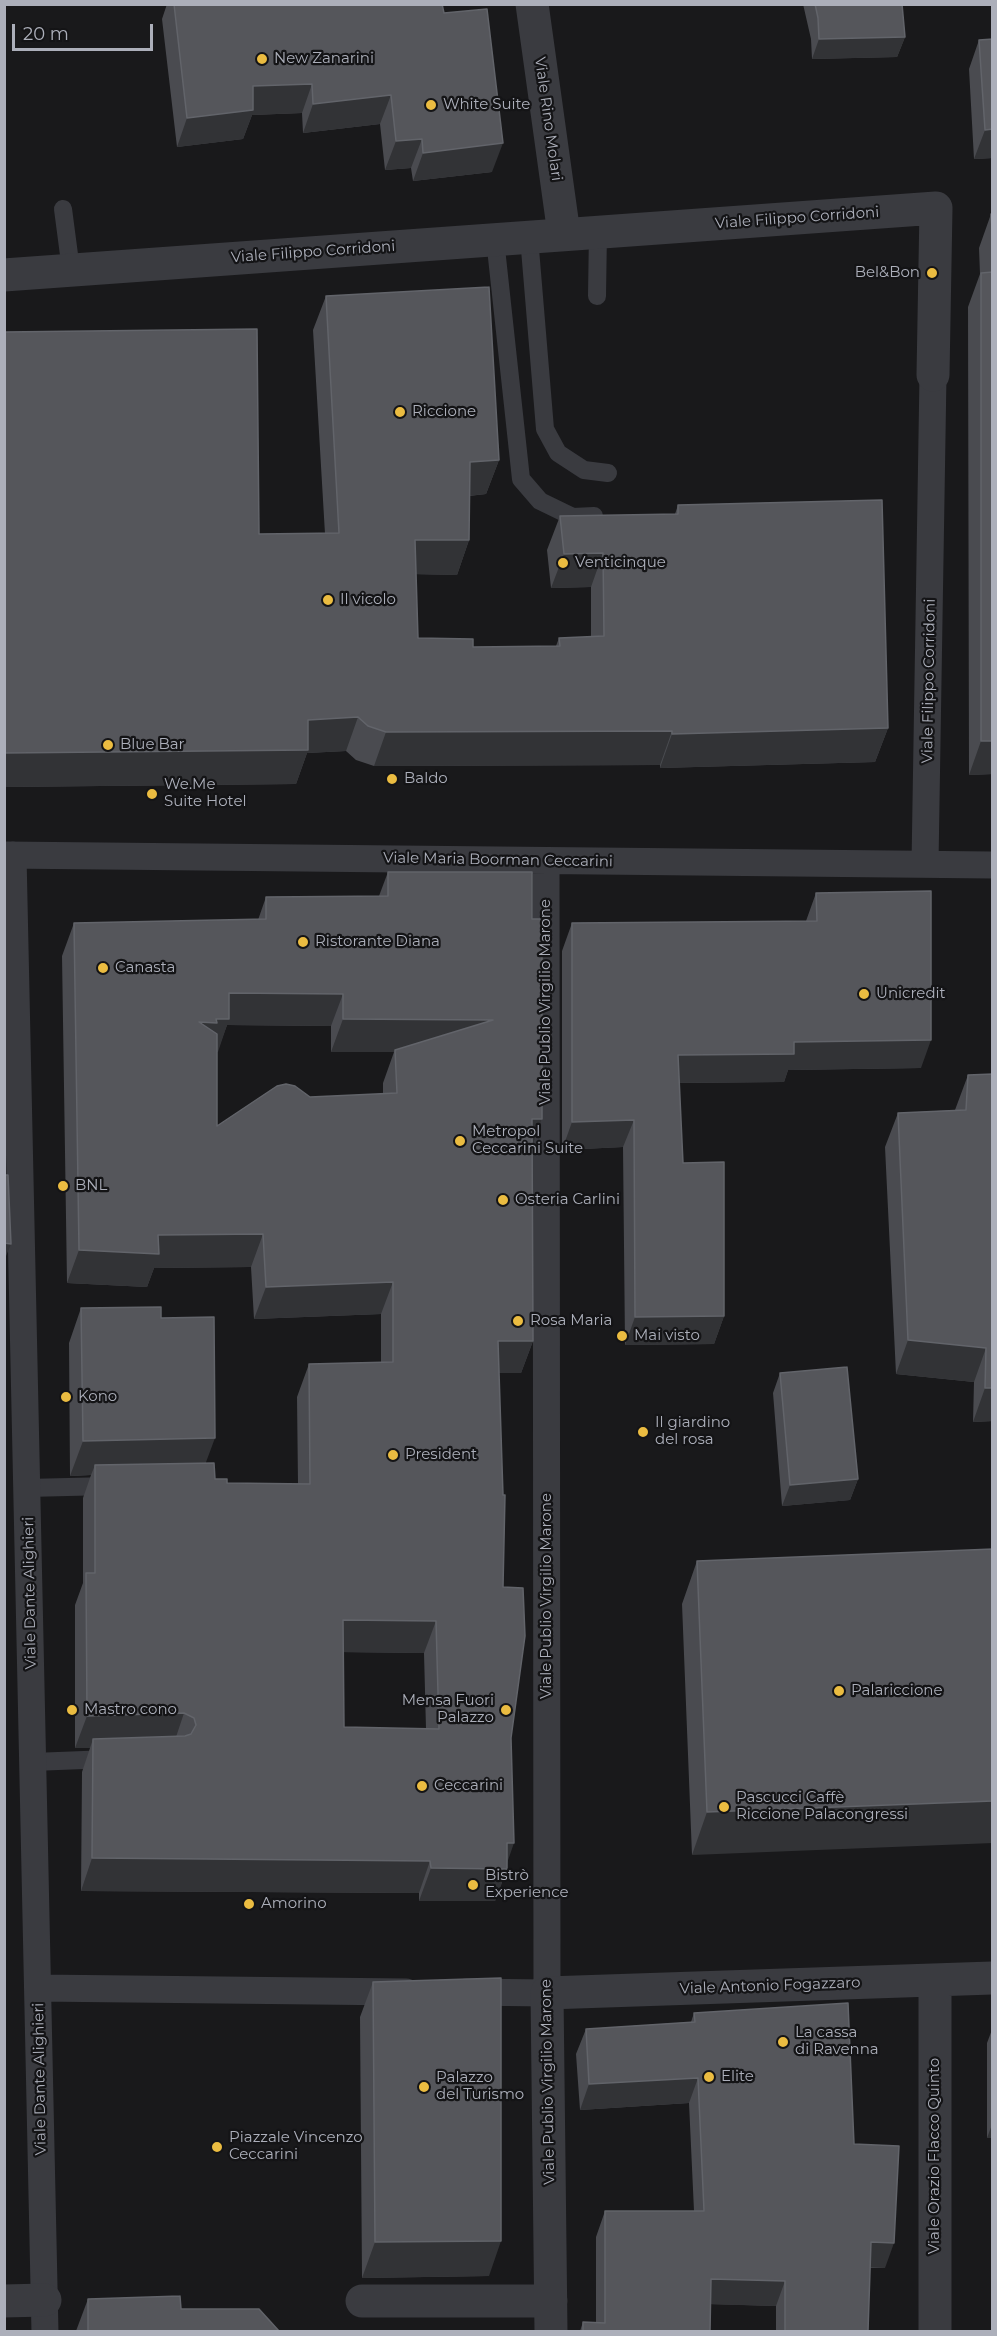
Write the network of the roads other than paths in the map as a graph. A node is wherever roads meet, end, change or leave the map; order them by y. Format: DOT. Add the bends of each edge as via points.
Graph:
graph roads {
  1 [pos="532,4"];
  2 [pos="63,209"];
  3 [pos="598,231"];
  4 [pos="564,234"];
  5 [pos="529,237"];
  6 [pos="495,239"];
  7 [pos="70,270"];
  8 [pos="4,275"];
  9 [pos="597,296"];
  10 [pos="933,375"];
  11 [pos="608,473"];
  12 [pos="602,516"];
  13 [pos="9,855"];
  14 [pos="546,861"];
  15 [pos="925,864"];
  16 [pos="993,865"];
  17 [pos="14,1314"];
  18 [pos="123,1486"];
  19 [pos="27,1488"];
  20 [pos="126,1759"];
  21 [pos="33,1762"];
  22 [pos="993,1978"];
  23 [pos="935,1980"];
  24 [pos="38,1988"];
  25 [pos="547,1993"];
  26 [pos="4,2301"];
  27 [pos="362,2301"];
  28 [pos="45,2316"];
  29 [pos="551,2316"];
  30 [pos="935,2331"];
  1 -- 4 [label="street, Viale Rino Molari"];
  2 -- 7 [label="lane"];
  3 -- 4 [label="street, Viale Filippo Corridoni"];
  3 -- 9 [label="lane"];
  3 -- 10 [label="street, Viale Filippo Corridoni" via="936,208"];
  4 -- 5 [label="street, Viale Filippo Corridoni"];
  5 -- 6 [label="street, Viale Filippo Corridoni"];
  5 -- 11 [label="lane" via="545,429 558,453 584,470"];
  6 -- 7 [label="street, Viale Filippo Corridoni"];
  6 -- 12 [label="lane" via="521,479 540,501 573,517"];
  7 -- 8 [label="street, Viale Filippo Corridoni"];
  10 -- 15 [label="street, Viale Filippo Corridoni"];
  13 -- 14 [label="street, Viale Maria Boorman Ceccarini"];
  13 -- 17 [label="street, Viale Dante Alighieri"];
  14 -- 15 [label="street, Viale Maria Boorman Ceccarini"];
  14 -- 25 [label="street, Viale Publio Virgilio Marone"];
  15 -- 16 [label="street, Viale Maria Boorman Ceccarini"];
  17 -- 19 [label="street, Viale Dante Alighieri"];
  18 -- 19 [label="lane"];
  19 -- 21 [label="street, Viale Dante Alighieri"];
  20 -- 21 [label="lane"];
  21 -- 24 [label="street, Viale Dante Alighieri"];
  22 -- 23 [label="street, Viale Antonio Fogazzaro"];
  23 -- 25 [label="street, Viale Antonio Fogazzaro"];
  23 -- 30 [label="street, Viale Orazio Flacco Quinto"];
  24 -- 25 [label="street"];
  24 -- 28 [label="street, Viale Dante Alighieri"];
  25 -- 29 [label="street, Viale Publio Virgilio Marone"];
  26 -- 28 [label="street"];
  27 -- 29 [label="street"];
}
